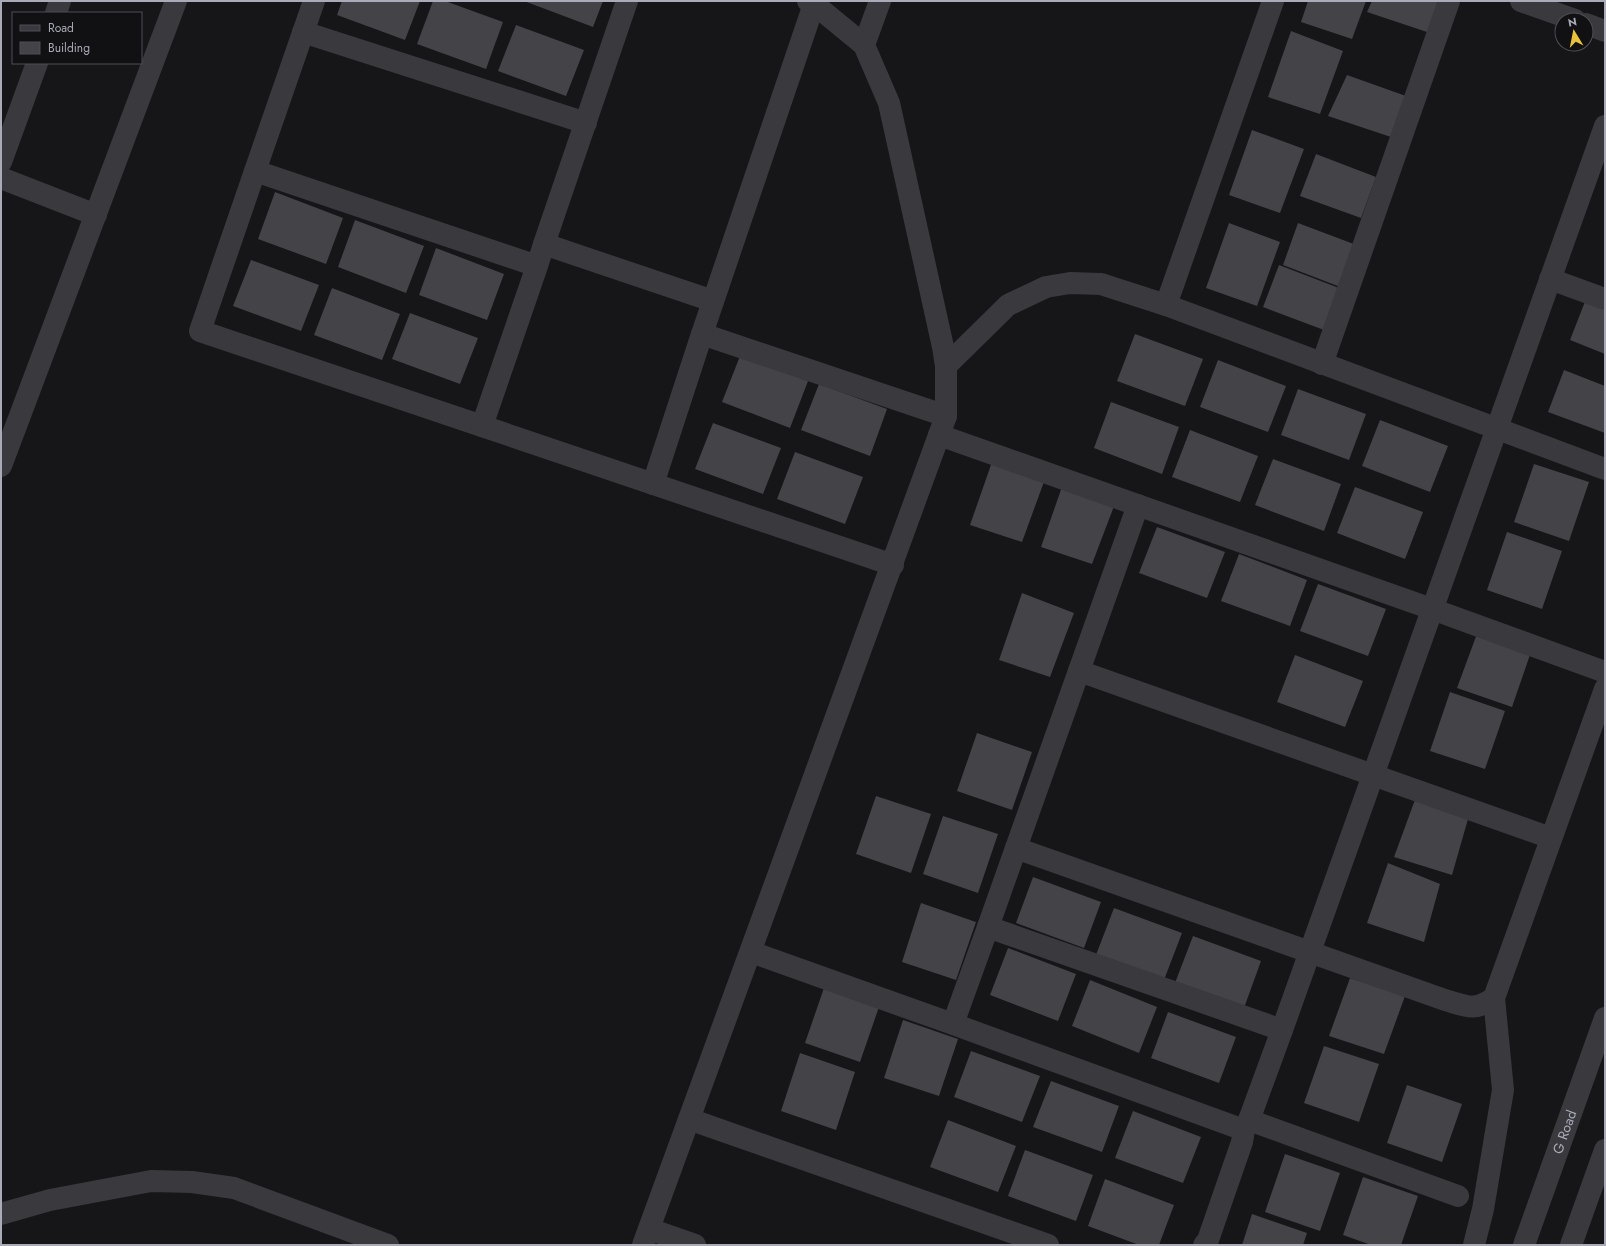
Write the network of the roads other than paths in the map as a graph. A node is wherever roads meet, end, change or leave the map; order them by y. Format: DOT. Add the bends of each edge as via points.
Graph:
graph roads {
  1 [pos="60,1"];
  2 [pos="176,1"];
  3 [pos="314,1"];
  4 [pos="627,1"];
  5 [pos="880,1"];
  6 [pos="1273,1"];
  7 [pos="1449,1"];
  8 [pos="1521,1"];
  9 [pos="811,2"];
  10 [pos="56,12"];
  11 [pos="1554,13"];
  12 [pos="1594,27"];
  13 [pos="1605,31"];
  14 [pos="303,32"];
  15 [pos="864,45"];
  16 [pos="37,64"];
  17 [pos="586,123"];
  18 [pos="1605,126"];
  19 [pos="1,162"];
  20 [pos="255,171"];
  21 [pos="1,178"];
  22 [pos="96,214"];
  23 [pos="544,244"];
  24 [pos="536,266"];
  25 [pos="1550,279"];
  26 [pos="1605,299"];
  27 [pos="713,301"];
  28 [pos="1166,305"];
  29 [pos="702,334"];
  30 [pos="1322,364"];
  31 [pos="946,366"];
  32 [pos="482,426"];
  33 [pos="943,426"];
  34 [pos="1497,428"];
  35 [pos="1,466"];
  36 [pos="1605,469"];
  37 [pos="653,484"];
  38 [pos="1138,505"];
  39 [pos="893,565"];
  40 [pos="1432,609"];
  41 [pos="1079,671"];
  42 [pos="1605,672"];
  43 [pos="1605,689"];
  44 [pos="1373,775"];
  45 [pos="1552,838"];
  46 [pos="1016,848"];
  47 [pos="988,927"];
  48 [pos="751,952"];
  49 [pos="1310,952"];
  50 [pos="1494,998"];
  51 [pos="1605,1018"];
  52 [pos="953,1024"];
  53 [pos="1282,1030"];
  54 [pos="690,1119"];
  55 [pos="1246,1125"];
  56 [pos="1605,1150"];
  57 [pos="1458,1196"];
  58 [pos="1,1214"];
  59 [pos="646,1237"];
  60 [pos="388,1245"];
  61 [pos="695,1245"];
  62 [pos="1048,1245"];
  63 [pos="1204,1245"];
  64 [pos="1474,1245"];
  65 [pos="1524,1245"];
  66 [pos="1570,1245"];
  1 -- 10 [label="street"];
  2 -- 22 [label="street"];
  3 -- 14 [label="street"];
  4 -- 17 [label="street"];
  5 -- 15 [label="street"];
  6 -- 28 [label="street"];
  7 -- 30 [label="street"];
  8 -- 11 [label="street"];
  9 -- 15 [label="street"];
  9 -- 27 [label="street"];
  12 -- 13 [label="street"];
  14 -- 17 [label="street"];
  14 -- 20 [label="street"];
  15 -- 31 [label="street" via="889,103 944,347"];
  16 -- 19 [label="street"];
  17 -- 23 [label="street"];
  18 -- 25 [label="street"];
  20 -- 24 [label="street"];
  20 -- 32 [label="street" via="200,331"];
  21 -- 22 [label="street"];
  22 -- 35 [label="street"];
  23 -- 24 [label="street"];
  23 -- 27 [label="street"];
  24 -- 32 [label="street"];
  25 -- 26 [label="street"];
  25 -- 34 [label="street"];
  27 -- 29 [label="street"];
  28 -- 30 [label="street"];
  28 -- 31 [label="street" via="1101,284 1070,283 1046,287 1008,305"];
  29 -- 33 [label="street"];
  29 -- 37 [label="street"];
  30 -- 34 [label="street"];
  31 -- 33 [label="street"];
  32 -- 37 [label="street"];
  33 -- 38 [label="street"];
  33 -- 39 [label="street"];
  34 -- 36 [label="street"];
  34 -- 40 [label="street"];
  37 -- 39 [label="street"];
  38 -- 40 [label="street"];
  38 -- 41 [label="street"];
  39 -- 48 [label="street"];
  40 -- 42 [label="street"];
  40 -- 44 [label="street"];
  41 -- 44 [label="street"];
  41 -- 46 [label="street"];
  43 -- 45 [label="street"];
  44 -- 45 [label="street"];
  44 -- 49 [label="street"];
  45 -- 50 [label="street"];
  46 -- 47 [label="street"];
  46 -- 49 [label="street"];
  47 -- 52 [label="street"];
  47 -- 53 [label="street"];
  48 -- 52 [label="street"];
  48 -- 54 [label="street"];
  49 -- 50 [label="street" via="1472,1008"];
  49 -- 53 [label="street"];
  50 -- 64 [label="street" via="1503,1090 1483,1209"];
  51 -- 65 [label="street, G Road"];
  52 -- 55 [label="street"];
  53 -- 55 [label="street"];
  54 -- 59 [label="street"];
  54 -- 62 [label="street"];
  55 -- 57 [label="street"];
  55 -- 63 [label="street" via="1208,1240"];
  56 -- 66 [label="street"];
  58 -- 60 [label="street" via="50,1200 151,1181 192,1182 234,1188"];
  59 -- 61 [label="street"];
}
